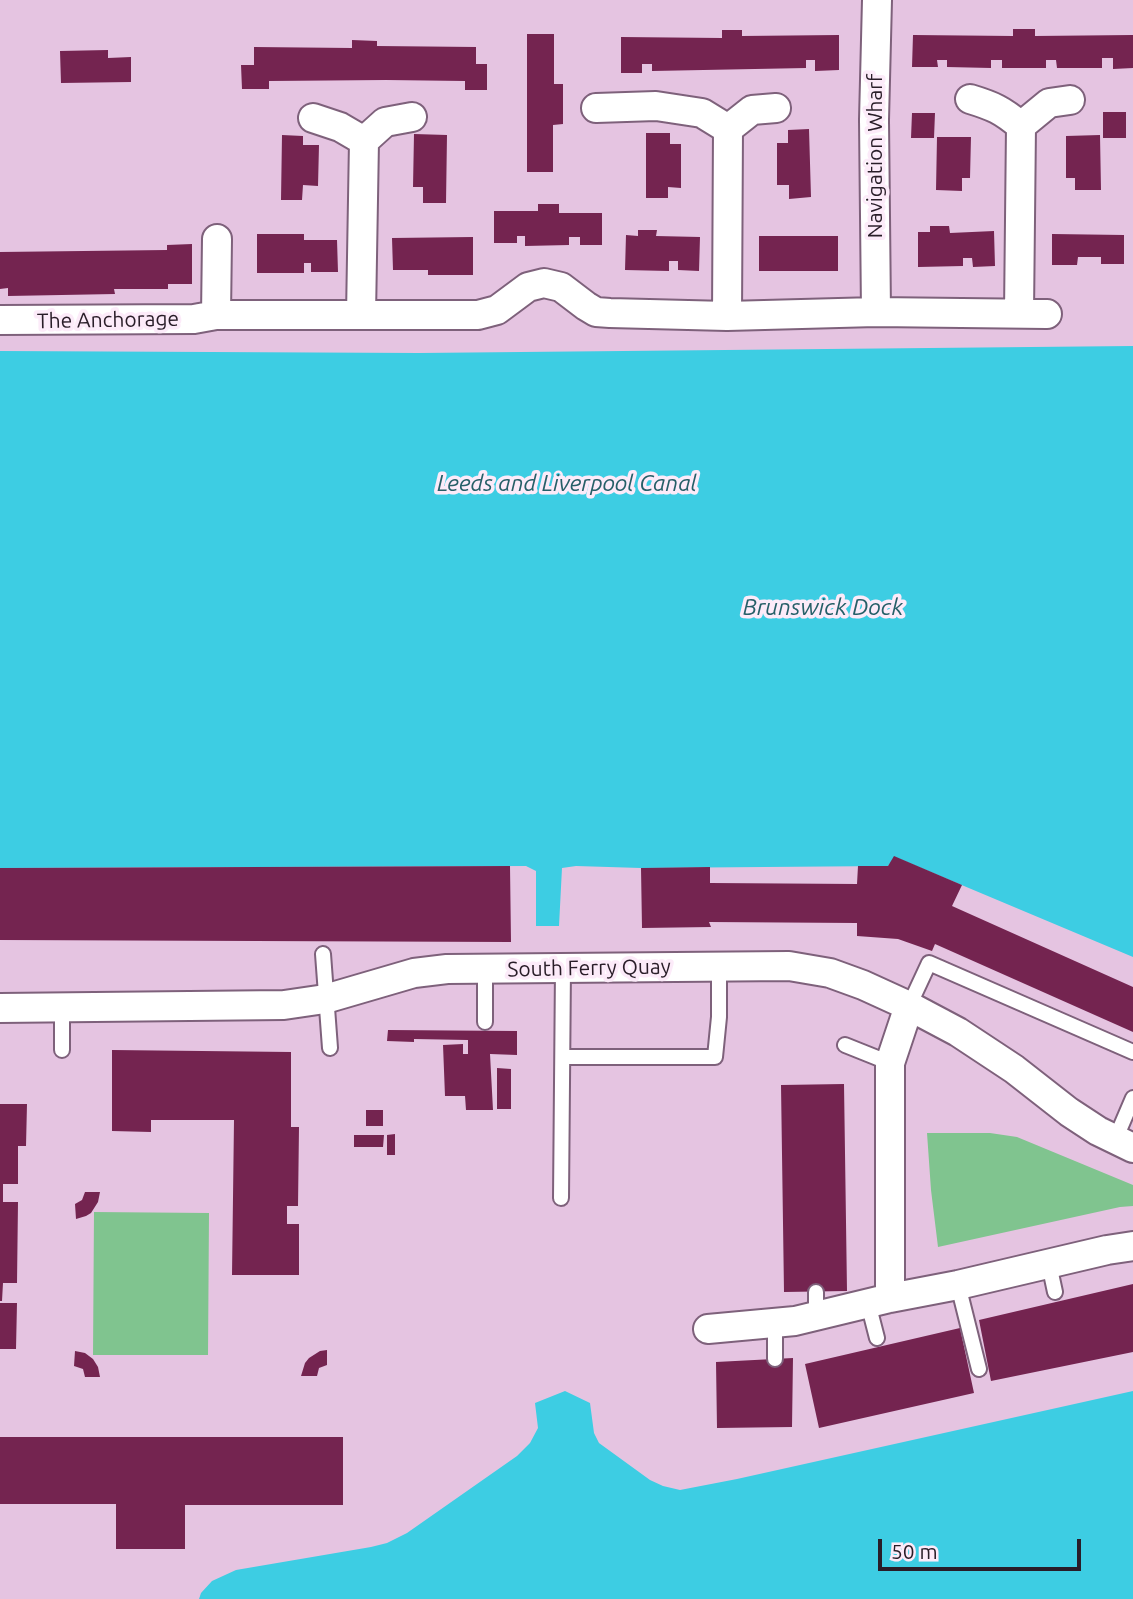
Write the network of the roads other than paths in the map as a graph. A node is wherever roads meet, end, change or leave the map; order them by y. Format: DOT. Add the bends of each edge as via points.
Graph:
graph roads {
  1 [pos="877,0"];
  2 [pos="970,99"];
  3 [pos="1070,100"];
  4 [pos="596,108"];
  5 [pos="776,108"];
  6 [pos="412,117"];
  7 [pos="313,118"];
  8 [pos="1021,126"];
  9 [pos="727,129"];
  10 [pos="364,141"];
  11 [pos="217,239"];
  12 [pos="877,312"];
  13 [pos="1019,313"];
  14 [pos="1047,314"];
  15 [pos="216,315"];
  16 [pos="361,315"];
  17 [pos="727,316"];
  18 [pos="0,320"];
  19 [pos="323,954"];
  20 [pos="719,967"];
  21 [pos="562,968"];
  22 [pos="485,969"];
  23 [pos="326,999"];
  24 [pos="909,1006"];
  25 [pos="62,1007"];
  26 [pos="0,1008"];
  27 [pos="485,1022"];
  28 [pos="845,1045"];
  29 [pos="330,1048"];
  30 [pos="62,1050"];
  31 [pos="1133,1052"];
  32 [pos="563,1057"];
  33 [pos="890,1063"];
  34 [pos="1133,1098"];
  35 [pos="1124,1144"];
  36 [pos="561,1198"];
  37 [pos="1133,1248"];
  38 [pos="1049,1264"];
  39 [pos="958,1285"];
  40 [pos="1055,1292"];
  41 [pos="879,1300"];
  42 [pos="775,1323"];
  43 [pos="708,1329"];
  44 [pos="877,1338"];
  45 [pos="775,1359"];
  46 [pos="979,1369"];
  1 -- 12 [label="street, Navigation Wharf"];
  2 -- 8 [label="street" via="995,107"];
  3 -- 8 [label="street" via="1049,103"];
  4 -- 9 [label="street" via="656,106 702,113"];
  5 -- 9 [label="street" via="752,110"];
  6 -- 10 [label="street" via="385,122"];
  7 -- 10 [label="street"];
  8 -- 13 [label="street"];
  9 -- 17 [label="street"];
  10 -- 16 [label="street"];
  11 -- 15 [label="street"];
  12 -- 13 [label="street"];
  12 -- 17 [label="street"];
  13 -- 14 [label="street"];
  15 -- 16 [label="street"];
  15 -- 18 [label="street, The Anchorage"];
  16 -- 17 [label="street" via="478,315 498,310 528,288 544,283 561,287 596,312"];
  19 -- 23 [label="lane"];
  20 -- 21 [label="street, South Ferry Quay"];
  20 -- 24 [label="street, South Ferry Quay" via="789,965 830,973"];
  20 -- 32 [label="lane" via="715,1057"];
  21 -- 22 [label="street, South Ferry Quay"];
  21 -- 32 [label="lane"];
  22 -- 23 [label="street, South Ferry Quay" via="414,973"];
  22 -- 27 [label="lane"];
  23 -- 25 [label="street, South Ferry Quay" via="284,1005"];
  23 -- 29 [label="lane"];
  24 -- 31 [label="lane" via="929,962"];
  24 -- 33 [label="street"];
  24 -- 35 [label="street, South Ferry Quay" via="958,1032 1069,1112"];
  25 -- 26 [label="street, South Ferry Quay"];
  25 -- 30 [label="lane"];
  28 -- 33 [label="lane"];
  32 -- 36 [label="lane"];
  33 -- 41 [label="street"];
  34 -- 35 [label="lane"];
  37 -- 38 [label="street"];
  38 -- 39 [label="street"];
  38 -- 40 [label="lane"];
  39 -- 41 [label="street"];
  39 -- 46 [label="lane"];
  41 -- 42 [label="street" via="816,1304 795,1321"];
  41 -- 44 [label="lane"];
  42 -- 43 [label="street"];
  42 -- 45 [label="lane"];
}
